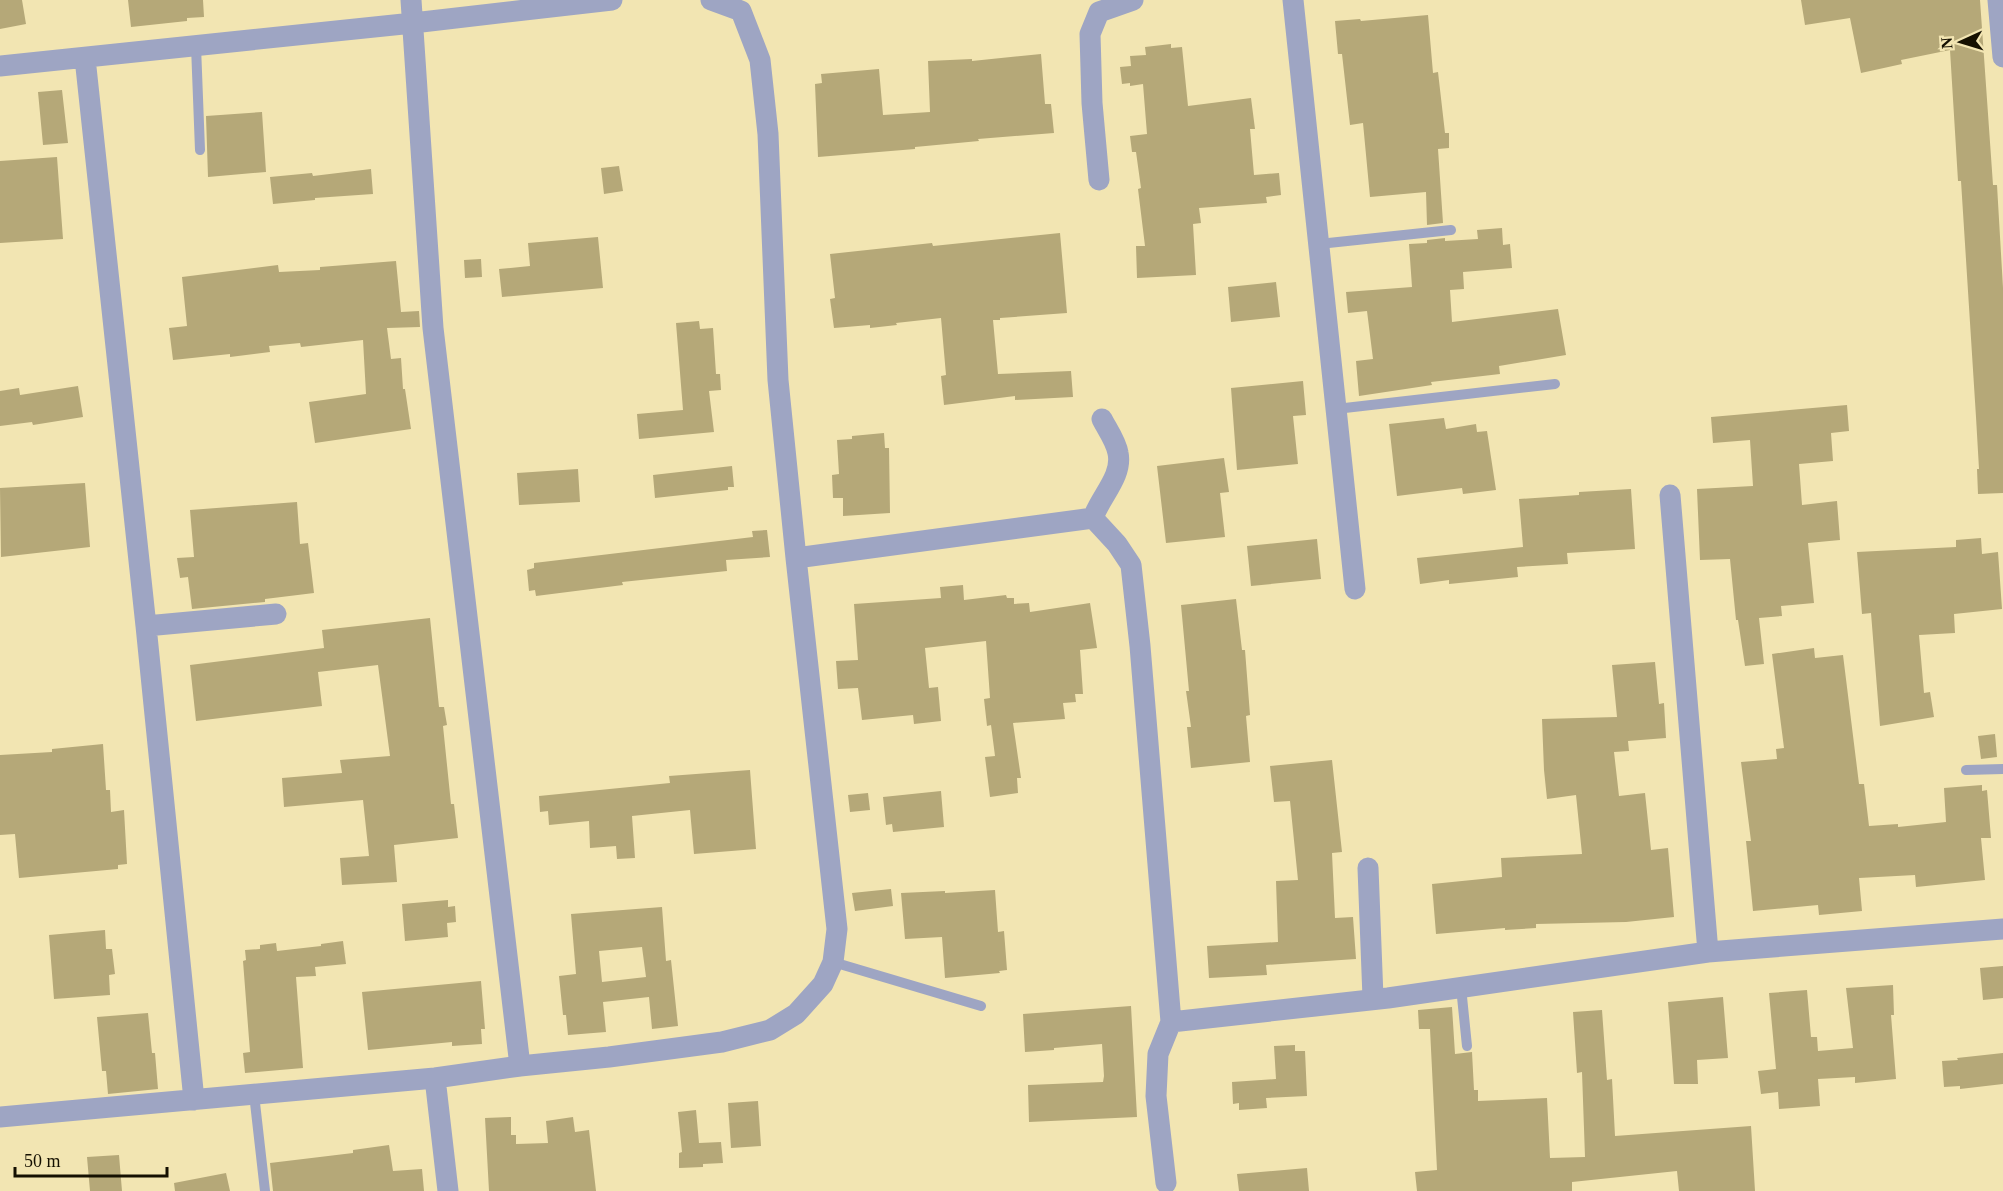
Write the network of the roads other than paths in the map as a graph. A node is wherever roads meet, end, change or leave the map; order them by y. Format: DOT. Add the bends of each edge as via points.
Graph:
graph roads {
  1 [pos="411,0"];
  2 [pos="612,0"];
  3 [pos="711,0"];
  4 [pos="1133,0"];
  5 [pos="1293,0"];
  6 [pos="1998,0"];
  7 [pos="413,23"];
  8 [pos="196,46"];
  9 [pos="2003,57"];
  10 [pos="85,58"];
  11 [pos="0,66"];
  12 [pos="200,150"];
  13 [pos="1099,180"];
  14 [pos="1451,230"];
  15 [pos="1319,244"];
  16 [pos="1555,384"];
  17 [pos="1336,409"];
  18 [pos="1102,419"];
  19 [pos="1670,495"];
  20 [pos="1093,518"];
  21 [pos="796,558"];
  22 [pos="1355,589"];
  23 [pos="276,614"];
  24 [pos="146,626"];
  25 [pos="2003,769"];
  26 [pos="1966,770"];
  27 [pos="1368,868"];
  28 [pos="2003,929"];
  29 [pos="1708,952"];
  30 [pos="833,962"];
  31 [pos="1461,987"];
  32 [pos="1373,998"];
  33 [pos="981,1006"];
  34 [pos="1171,1022"];
  35 [pos="1467,1046"];
  36 [pos="520,1066"];
  37 [pos="435,1078"];
  38 [pos="254,1094"];
  39 [pos="194,1100"];
  40 [pos="0,1117"];
  41 [pos="1167,1183"];
  42 [pos="265,1191"];
  43 [pos="448,1191"];
  1 -- 7 [label="street"];
  2 -- 7 [label="street"];
  3 -- 21 [label="street" via="741,11 760,60 768,134 778,380"];
  4 -- 13 [label="street" via="1099,12 1090,34"];
  5 -- 15 [label="street"];
  6 -- 9 [label="street"];
  7 -- 8 [label="street"];
  7 -- 36 [label="street" via="433,328"];
  8 -- 10 [label="street"];
  8 -- 12 [label="lane"];
  10 -- 11 [label="street"];
  10 -- 24 [label="street"];
  14 -- 15 [label="lane"];
  15 -- 17 [label="street"];
  16 -- 17 [label="lane"];
  17 -- 22 [label="street"];
  18 -- 20 [label="street" via="1118,453 1118,470"];
  19 -- 29 [label="street"];
  20 -- 21 [label="street"];
  20 -- 34 [label="street" via="1118,544 1131,565"];
  21 -- 30 [label="street" via="837,929"];
  23 -- 24 [label="street"];
  24 -- 39 [label="street"];
  25 -- 26 [label="lane"];
  27 -- 32 [label="street"];
  28 -- 29 [label="street"];
  29 -- 31 [label="street"];
  30 -- 33 [label="lane"];
  30 -- 36 [label="street" via="823,984 796,1014 770,1030 722,1042"];
  31 -- 32 [label="street"];
  31 -- 35 [label="lane"];
  32 -- 34 [label="street"];
  34 -- 41 [label="street" via="1158,1054 1156,1096"];
  36 -- 37 [label="street"];
  37 -- 38 [label="street"];
  37 -- 43 [label="street"];
  38 -- 39 [label="street"];
  38 -- 42 [label="lane"];
  39 -- 40 [label="street"];
}
